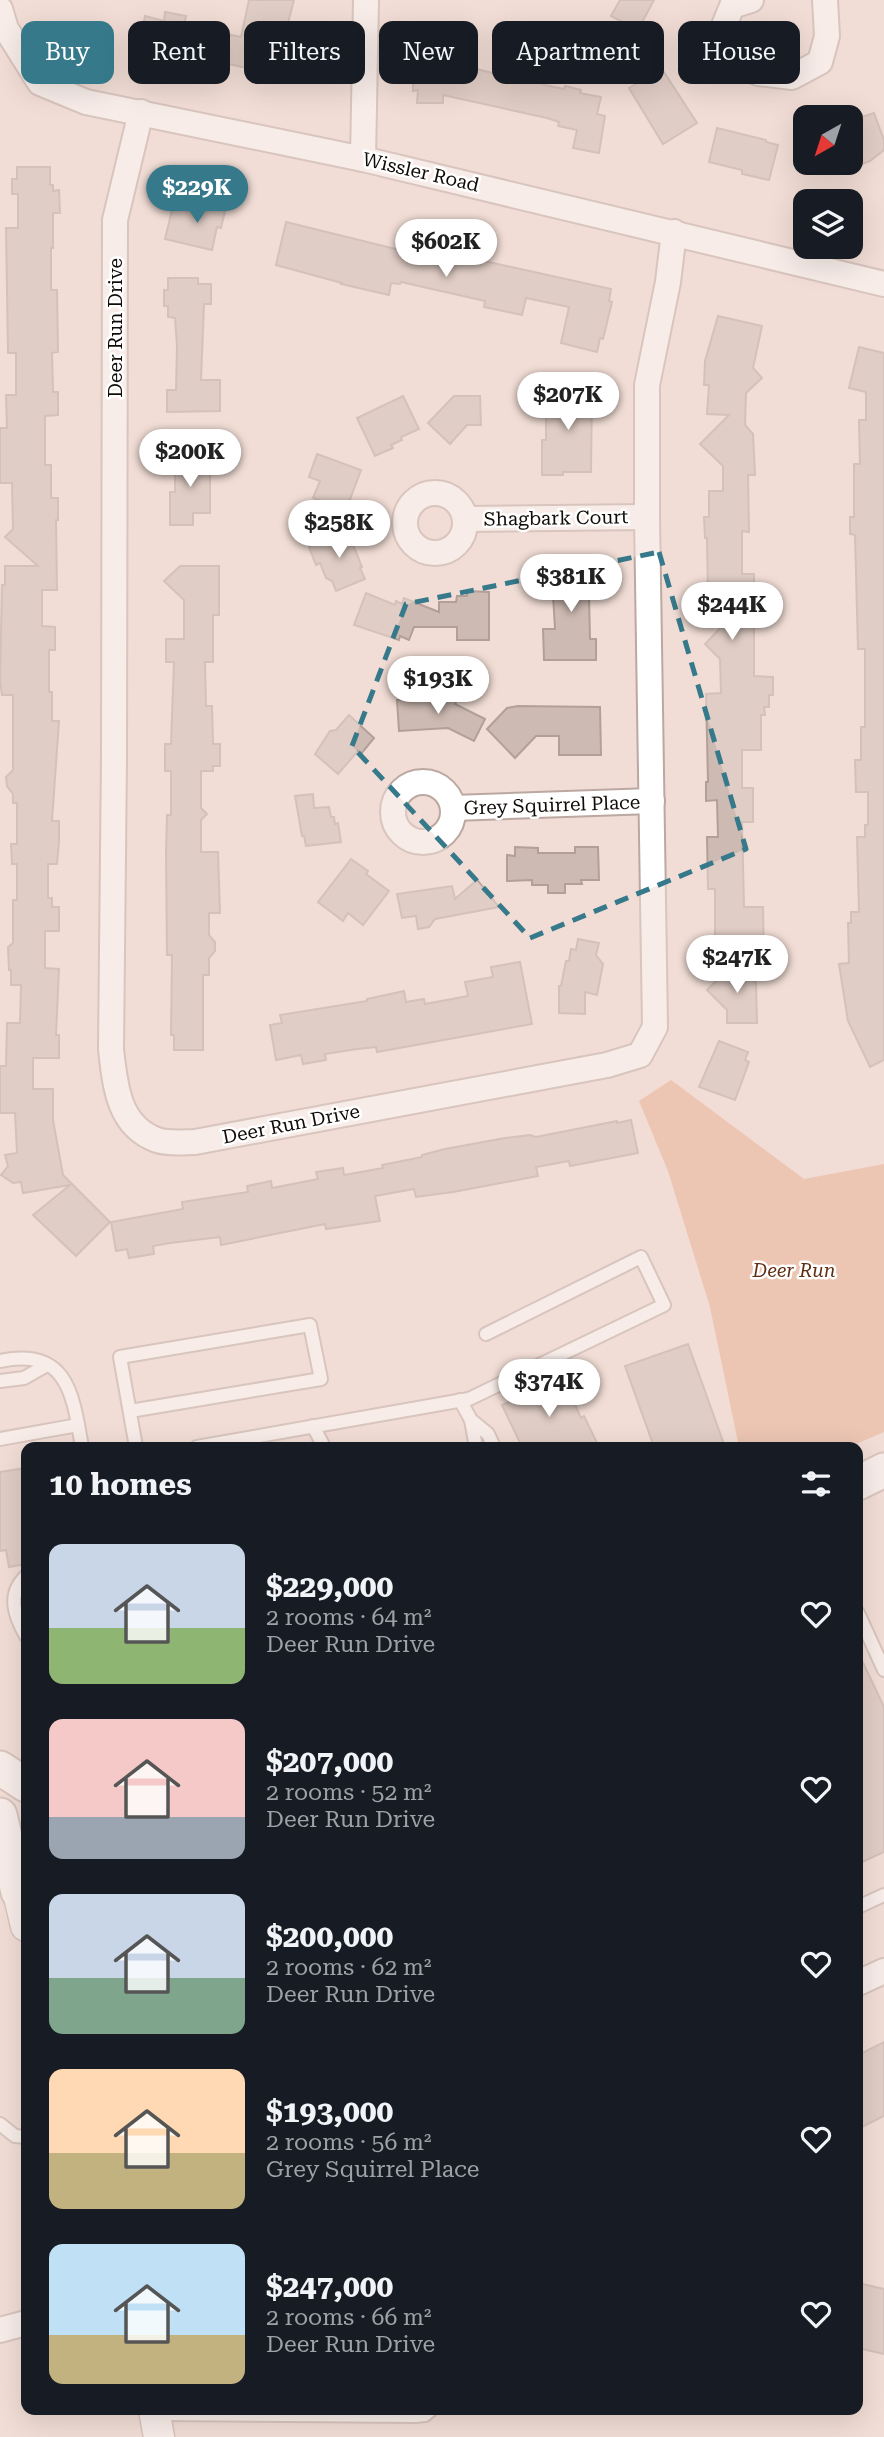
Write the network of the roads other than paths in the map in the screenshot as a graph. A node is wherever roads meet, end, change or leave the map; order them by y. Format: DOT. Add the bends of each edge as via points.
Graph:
graph roads {
  1 [pos="366,0"];
  2 [pos="751,0"];
  3 [pos="825,0"];
  4 [pos="0,9"];
  5 [pos="141,112"];
  6 [pos="363,159"];
  7 [pos="674,232"];
  8 [pos="884,284"];
  9 [pos="647,517"];
  10 [pos="465,519"];
  11 [pos="652,801"];
  12 [pos="453,808"];
  13 [pos="486,1334"];
  14 [pos="0,1361"];
  15 [pos="47,1364"];
  16 [pos="0,1381"];
  17 [pos="460,1400"];
  18 [pos="130,1411"];
  19 [pos="471,1420"];
  20 [pos="78,1425"];
  21 [pos="313,1426"];
  22 [pos="0,1439"];
  23 [pos="81,1442"];
  24 [pos="135,1442"];
  25 [pos="263,1442"];
  26 [pos="321,1442"];
  27 [pos="474,1442"];
  28 [pos="492,1442"];
  29 [pos="884,1470"];
  30 [pos="863,1480"];
  31 [pos="21,1583"];
  32 [pos="863,1624"];
  33 [pos="21,1627"];
  34 [pos="884,1670"];
  35 [pos="0,1768"];
  36 [pos="21,1782"];
  37 [pos="0,1815"];
  38 [pos="12,1857"];
  39 [pos="15,1893"];
  40 [pos="884,1895"];
  41 [pos="863,1905"];
  42 [pos="21,1911"];
  43 [pos="884,1971"];
  44 [pos="863,1981"];
  45 [pos="0,2124"];
  46 [pos="21,2137"];
  47 [pos="21,2324"];
  48 [pos="0,2330"];
  49 [pos="425,2415"];
  50 [pos="156,2420"];
  1 -- 6 [label="street"];
  2 -- 3 [label="street" via="732,6 719,38 732,60 758,73 792,77 820,62 827,36"];
  4 -- 5 [label="street, Wissler Road" via="6,29 40,83 86,103"];
  5 -- 6 [label="street, Wissler Road"];
  5 -- 11 [label="street, Deer Run Drive" via="115,220 111,1049 116,1093 131,1125 158,1141 195,1142 640,1055 655,1027"];
  6 -- 7 [label="street, Wissler Road"];
  7 -- 8 [label="street, Wissler Road"];
  7 -- 9 [label="street, Deer Run Drive" via="647,385"];
  9 -- 10 [label="street, Shagbark Court"];
  9 -- 11 [label="street, Deer Run Drive"];
  11 -- 12 [label="street, Grey Squirrel Place"];
  13 -- 17 [label="lane" via="640,1257 664,1305"];
  14 -- 15 [label="lane" via="20,1357"];
  15 -- 16 [label="lane" via="24,1378"];
  15 -- 20 [label="lane" via="63,1375"];
  17 -- 19 [label="lane"];
  17 -- 21 [label="lane"];
  18 -- 18 [label="lane" via="120,1357 310,1325 321,1379"];
  18 -- 24 [label="lane"];
  19 -- 27 [label="lane"];
  19 -- 28 [label="lane"];
  20 -- 22 [label="lane"];
  20 -- 23 [label="lane"];
  21 -- 25 [label="lane"];
  21 -- 26 [label="lane"];
  29 -- 30 [label="main road"];
  31 -- 33 [label="lane" via="14,1593 14,1607"];
  32 -- 34 [label="lane"];
  35 -- 36 [label="main road"];
  37 -- 38 [label="main road"];
  38 -- 39 [label="main road"];
  39 -- 42 [label="street"];
  40 -- 41 [label="lane"];
  43 -- 44 [label="street"];
  45 -- 46 [label="lane"];
  47 -- 48 [label="street"];
  49 -- 50 [label="lane"];
}
